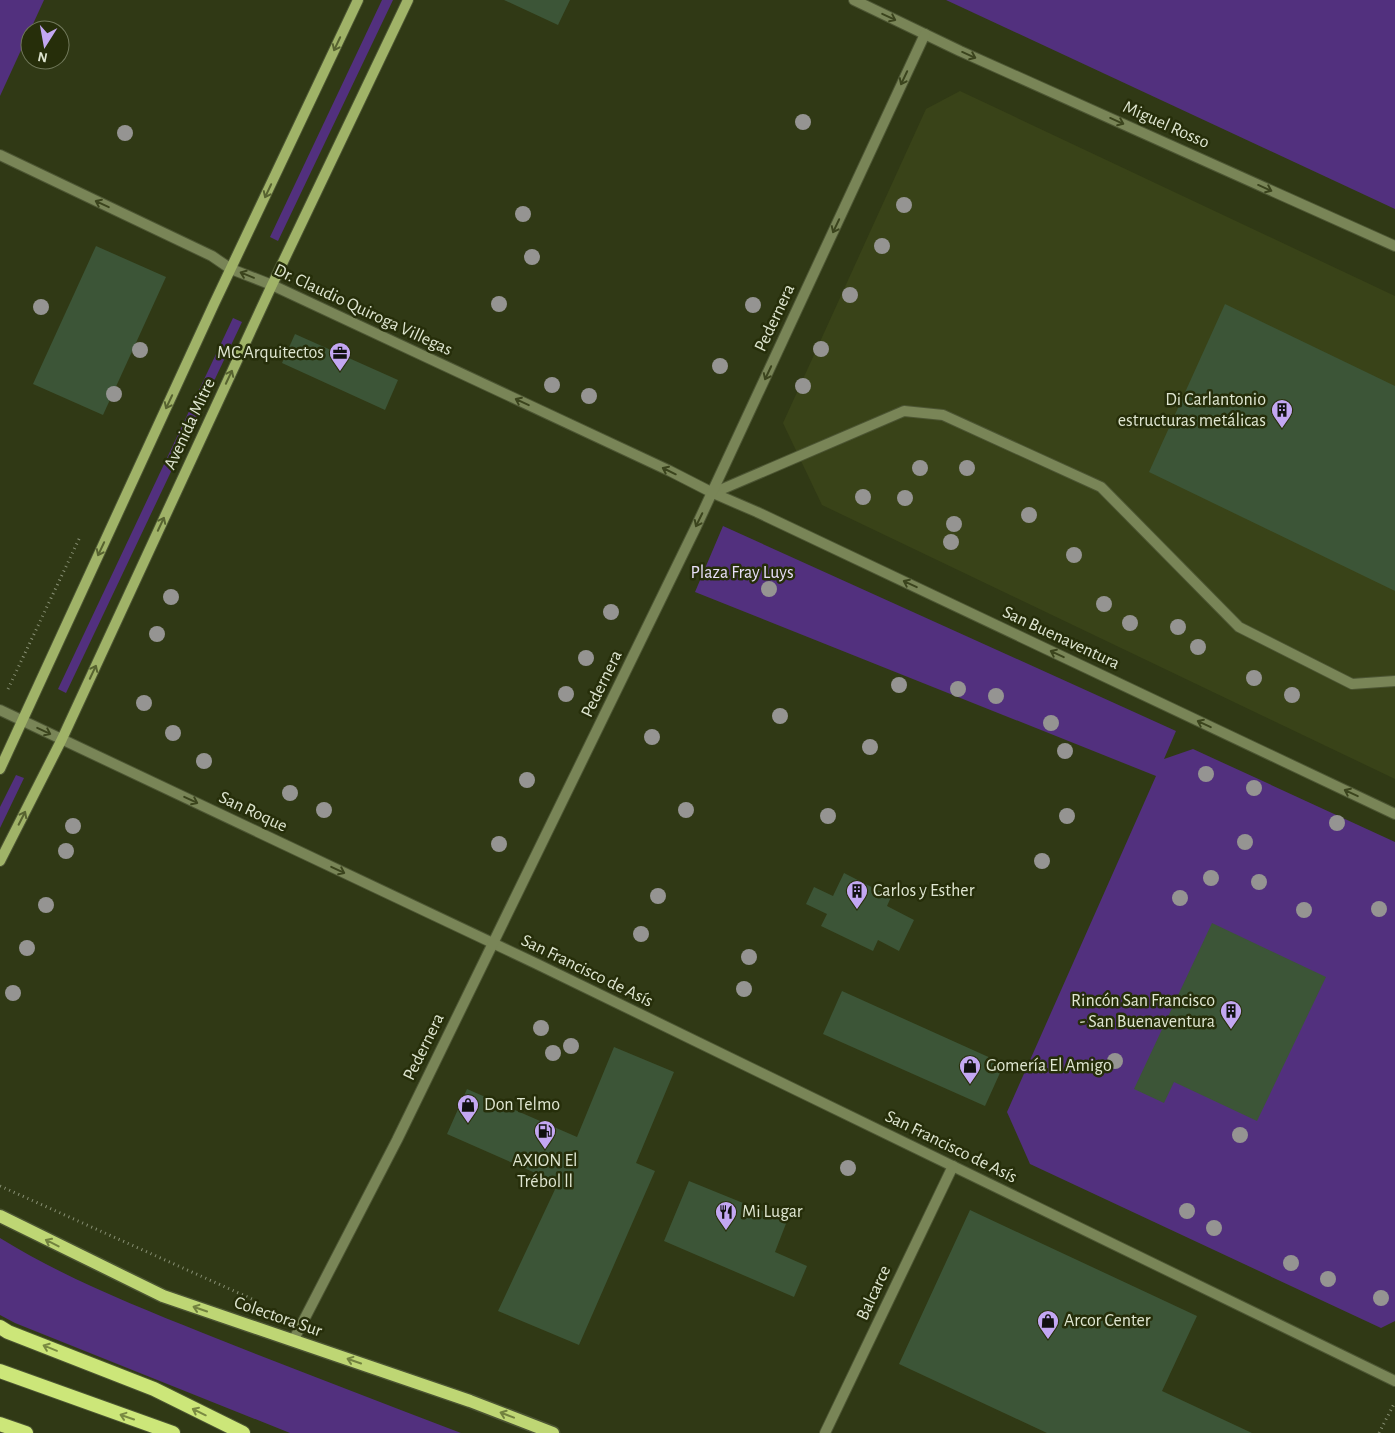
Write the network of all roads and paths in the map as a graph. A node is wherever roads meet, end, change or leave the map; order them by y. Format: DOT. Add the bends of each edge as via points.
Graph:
graph roads {
  1 [pos="358,0"];
  2 [pos="408,0"];
  3 [pos="854,0"];
  4 [pos="925,34"];
  5 [pos="0,155"];
  6 [pos="1395,246"];
  7 [pos="231,268"];
  8 [pos="272,285"];
  9 [pos="713,493"];
  10 [pos="1395,681"];
  11 [pos="0,710"];
  12 [pos="21,720"];
  13 [pos="62,739"];
  14 [pos="0,769"];
  15 [pos="1395,814"];
  16 [pos="0,861"];
  17 [pos="493,943"];
  18 [pos="952,1166"];
  19 [pos="0,1186"];
  20 [pos="0,1216"];
  21 [pos="253,1300"];
  22 [pos="0,1327"];
  23 [pos="293,1340"];
  24 [pos="0,1371"];
  25 [pos="1395,1381"];
  26 [pos="1395,1401"];
  27 [pos="0,1424"];
  28 [pos="26,1433"];
  29 [pos="173,1433"];
  30 [pos="243,1433"];
  31 [pos="552,1433"];
  32 [pos="825,1433"];
  33 [pos="1379,1433"];
  1 -- 7 [label="main road, Avenida Mitre, one-way"];
  2 -- 8 [label="main road, Avenida Mitre"];
  3 -- 4 [label="street, Miguel Rosso, one-way"];
  4 -- 6 [label="street, Miguel Rosso, one-way"];
  4 -- 9 [label="street, Pedernera, one-way"];
  7 -- 5 [label="street, Dr. Claudio Quiroga Villegas, one-way"];
  8 -- 7 [label="street, Dr. Claudio Quiroga Villegas, one-way"];
  7 -- 12 [label="main road, Avenida Mitre, one-way"];
  9 -- 8 [label="street, Dr. Claudio Quiroga Villegas, one-way"];
  13 -- 8 [label="main road, Avenida Mitre, one-way"];
  9 -- 10 [label="street" via="904,411 943,415 1101,487 1239,627 1352,684"];
  15 -- 9 [label="street, San Buenaventura, one-way"];
  9 -- 17 [label="street, Pedernera, one-way"];
  11 -- 12 [label="street, San Roque"];
  12 -- 13 [label="street, San Roque, one-way"];
  12 -- 14 [label="main road, Avenida Mitre"];
  16 -- 13 [label="main road, Avenida Mitre, one-way"];
  13 -- 17 [label="street, San Roque, one-way"];
  17 -- 18 [label="street, San Francisco de Asís"];
  17 -- 23 [label="street, Pedernera" via="397,1140"];
  18 -- 25 [label="street, San Francisco de Asís"];
  18 -- 32 [label="street, Balcarce"];
  19 -- 21 [label="path"];
  23 -- 20 [label="main road, Colectora Sur, one-way" via="163,1296"];
  30 -- 22 [label="highway, one-way" via="154,1390"];
  31 -- 23 [label="main road, Colectora Sur, one-way"];
  29 -- 24 [label="highway, one-way"];
  26 -- 33 [label="path"];
  27 -- 28 [label="highway"];
}
